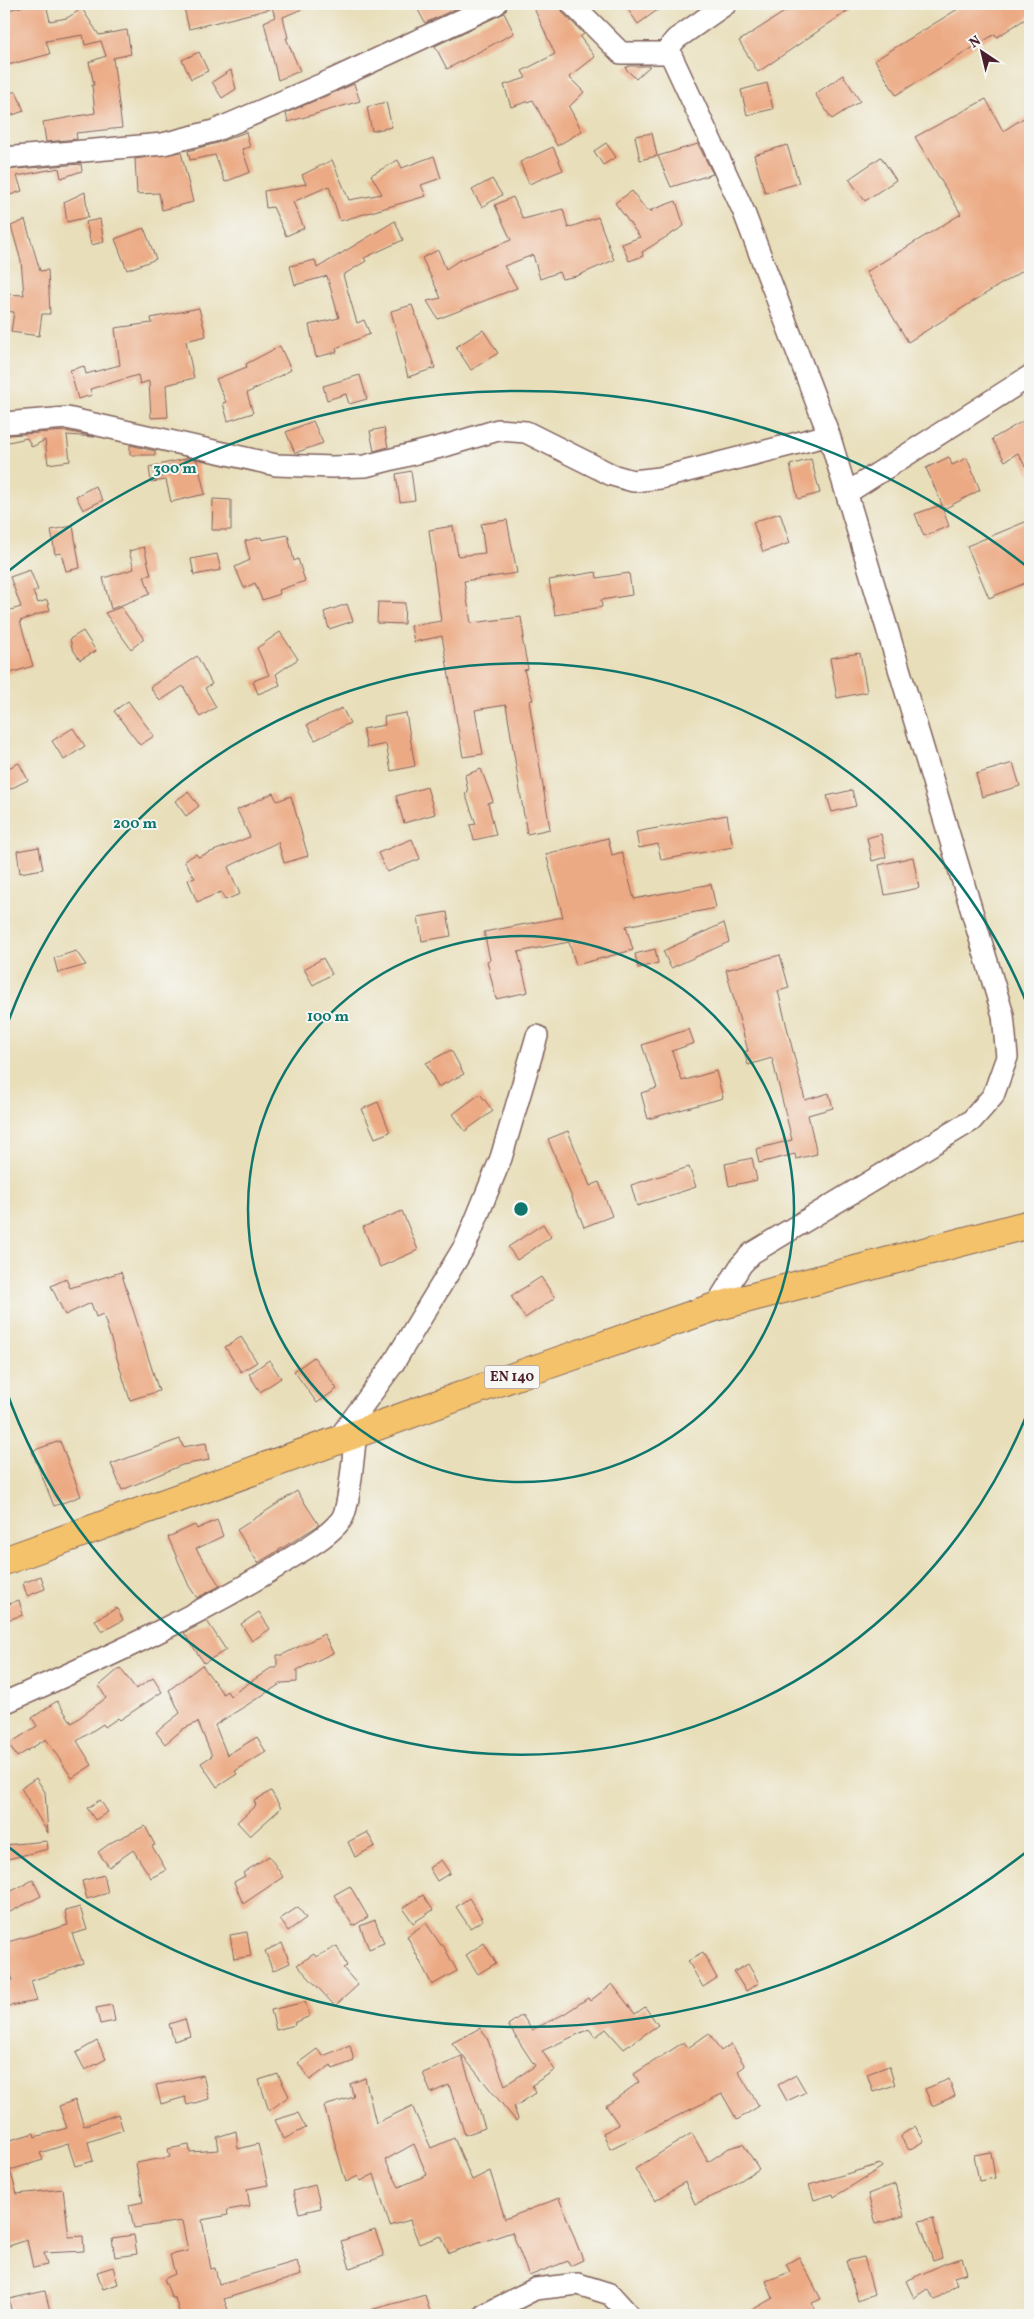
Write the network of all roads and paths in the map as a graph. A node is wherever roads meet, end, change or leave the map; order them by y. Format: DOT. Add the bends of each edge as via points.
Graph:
graph roads {
  1 [pos="496,4"];
  2 [pos="572,4"];
  3 [pos="726,4"];
  4 [pos="670,54"];
  5 [pos="4,158"];
  6 [pos="1030,376"];
  7 [pos="4,422"];
  8 [pos="829,435"];
  9 [pos="847,493"];
  10 [pos="537,1036"];
  11 [pos="1030,1224"];
  12 [pos="715,1307"];
  13 [pos="346,1438"];
  14 [pos="4,1561"];
  15 [pos="4,1703"];
  16 [pos="484,2315"];
  17 [pos="629,2315"];
  1 -- 5 [label="street" via="214,131 163,144"];
  2 -- 4 [label="street" via="621,53"];
  3 -- 4 [label="street" via="676,39"];
  4 -- 8 [label="street" via="743,210"];
  6 -- 9 [label="street"];
  7 -- 8 [label="street" via="67,418 276,465 332,467 365,466 498,430 526,432 612,475 633,481 660,478"];
  8 -- 9 [label="street"];
  9 -- 12 [label="street" via="1003,1015 1007,1058 993,1096 971,1122 752,1253 740,1265"];
  10 -- 13 [label="street" via="501,1158 466,1244"];
  11 -- 12 [label="main road, EN 140"];
  12 -- 13 [label="main road, EN 140"];
  13 -- 14 [label="main road, EN 140"];
  13 -- 15 [label="street" via="346,1507 342,1519 323,1537 261,1577 123,1650"];
  16 -- 17 [label="street" via="535,2289 578,2284 610,2294"];
}
